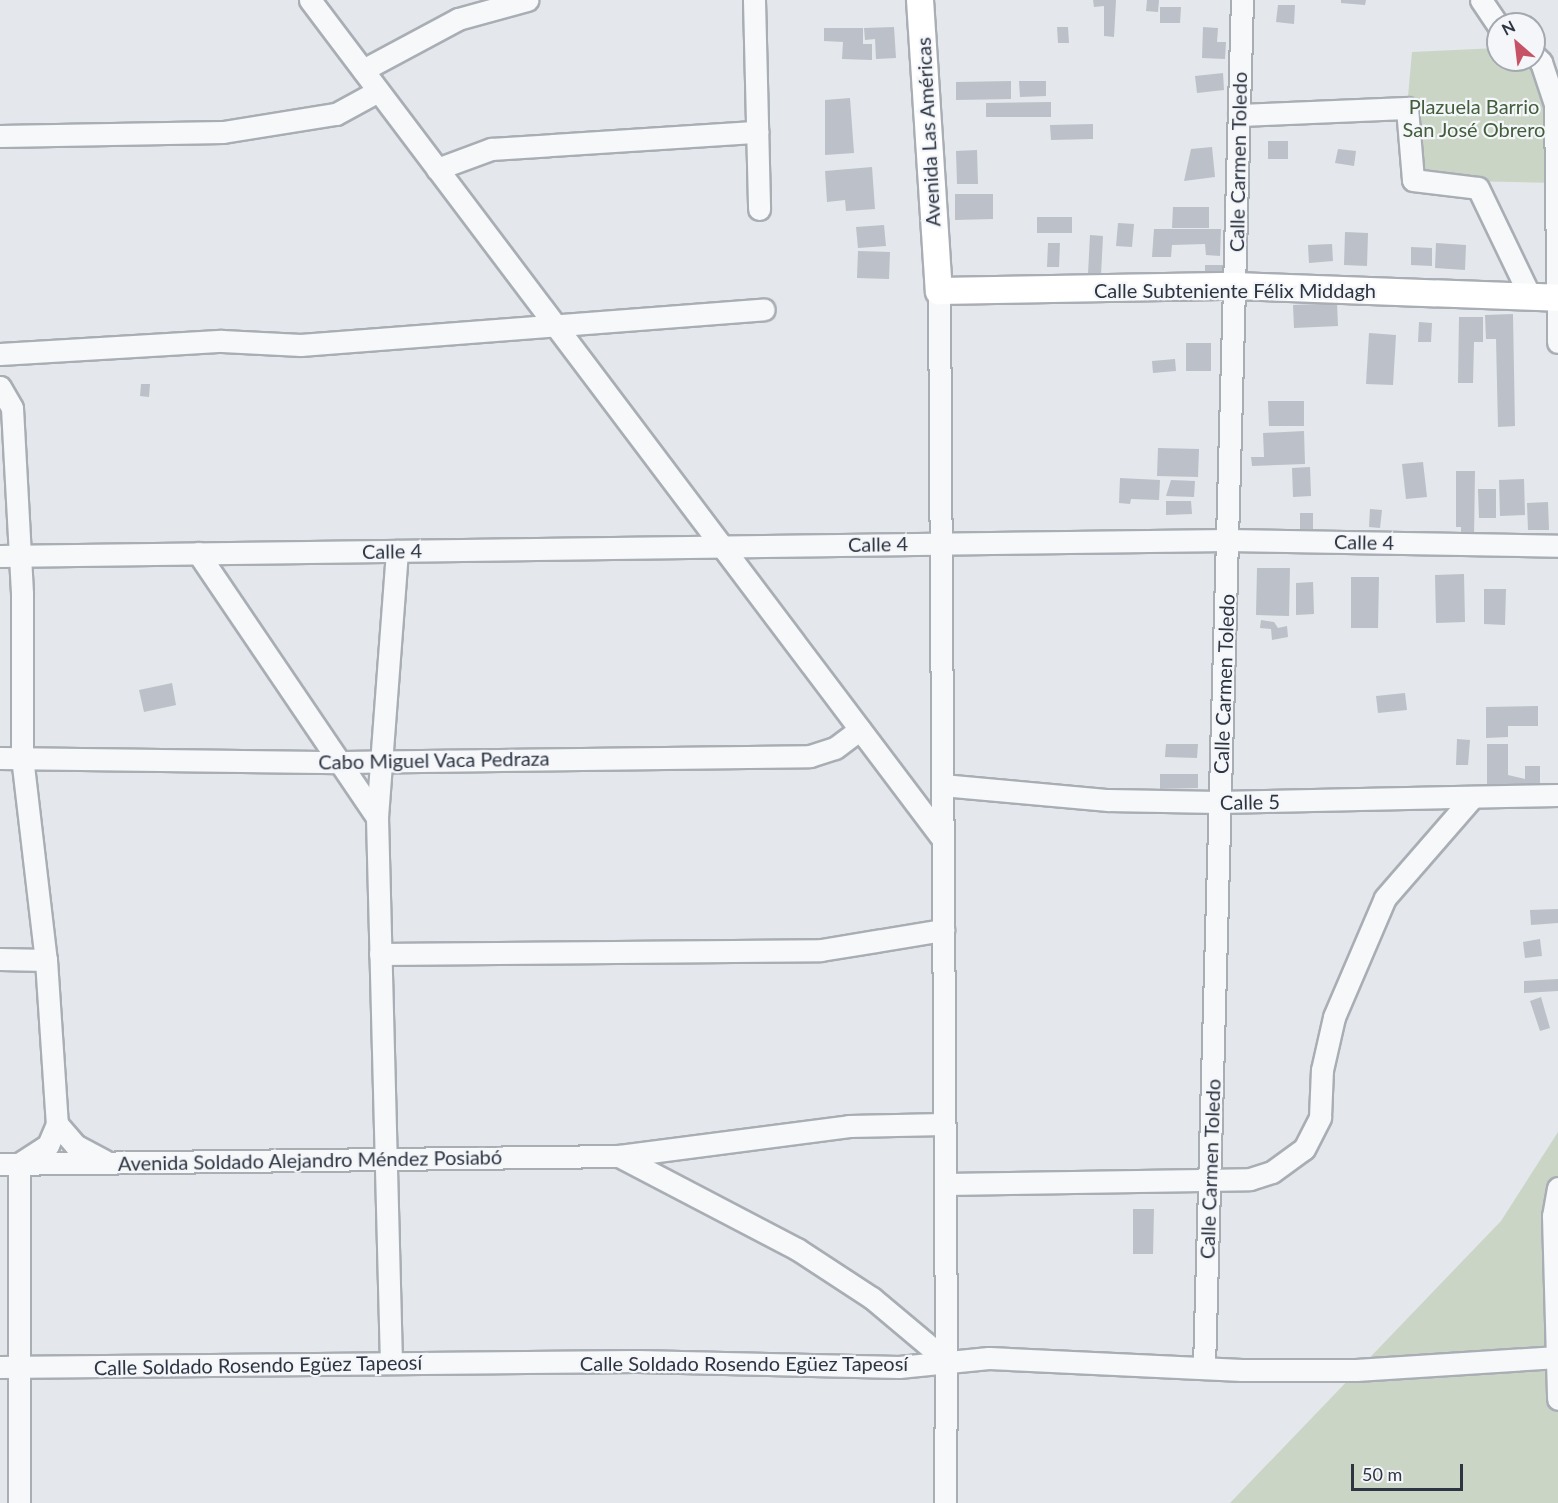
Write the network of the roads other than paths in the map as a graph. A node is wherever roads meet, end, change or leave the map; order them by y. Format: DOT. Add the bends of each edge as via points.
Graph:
graph roads {
  1 [pos="309,0"];
  2 [pos="527,0"];
  3 [pos="754,0"];
  4 [pos="920,0"];
  5 [pos="1242,0"];
  6 [pos="363,70"];
  7 [pos="1542,72"];
  8 [pos="378,91"];
  9 [pos="1239,115"];
  10 [pos="757,132"];
  11 [pos="0,136"];
  12 [pos="1558,142"];
  13 [pos="437,169"];
  14 [pos="759,209"];
  15 [pos="1235,286"];
  16 [pos="939,291"];
  17 [pos="1530,296"];
  18 [pos="1557,298"];
  19 [pos="764,309"];
  20 [pos="554,324"];
  21 [pos="1558,342"];
  22 [pos="0,354"];
  23 [pos="0,387"];
  24 [pos="1228,540"];
  25 [pos="940,543"];
  26 [pos="722,546"];
  27 [pos="1558,546"];
  28 [pos="398,550"];
  29 [pos="198,553"];
  30 [pos="9,556"];
  31 [pos="860,729"];
  32 [pos="22,757"];
  33 [pos="0,758"];
  34 [pos="381,761"];
  35 [pos="342,762"];
  36 [pos="942,784"];
  37 [pos="1558,795"];
  38 [pos="1472,798"];
  39 [pos="1218,802"];
  40 [pos="377,817"];
  41 [pos="942,838"];
  42 [pos="943,930"];
  43 [pos="380,954"];
  44 [pos="0,959"];
  45 [pos="46,960"];
  46 [pos="57,1124"];
  47 [pos="944,1124"];
  48 [pos="619,1156"];
  49 [pos="386,1159"];
  50 [pos="108,1163"];
  51 [pos="9,1164"];
  52 [pos="1210,1180"];
  53 [pos="945,1184"];
  54 [pos="1558,1188"];
  55 [pos="1558,1357"];
  56 [pos="946,1360"];
  57 [pos="391,1363"];
  58 [pos="9,1367"];
  59 [pos="1204,1367"];
  60 [pos="1558,1399"];
  61 [pos="19,1503"];
  62 [pos="945,1503"];
  1 -- 6 [label="street"];
  2 -- 6 [label="street" via="458,19"];
  3 -- 10 [label="street"];
  4 -- 16 [label="main road, Avenida Las Américas"];
  5 -- 9 [label="street, Calle Carmen Toledo"];
  6 -- 8 [label="street"];
  7 -- 12 [label="street" via="1552,91"];
  8 -- 11 [label="street" via="336,114 223,132"];
  8 -- 13 [label="street"];
  9 -- 15 [label="street, Calle Carmen Toledo"];
  9 -- 17 [label="street" via="1407,108 1413,180 1478,188"];
  10 -- 13 [label="street" via="491,149"];
  10 -- 14 [label="street"];
  12 -- 18 [label="street"];
  13 -- 20 [label="street"];
  15 -- 16 [label="main road, Calle Subteniente Félix Middagh"];
  15 -- 17 [label="main road, Calle Subteniente Félix Middagh"];
  15 -- 24 [label="street, Calle Carmen Toledo"];
  16 -- 25 [label="street"];
  17 -- 18 [label="main road, Calle Subteniente Félix Middagh"];
  18 -- 21 [label="street"];
  19 -- 20 [label="street"];
  20 -- 22 [label="street" via="301,345 222,341"];
  20 -- 26 [label="street"];
  23 -- 30 [label="street" via="12,408"];
  24 -- 25 [label="street, Calle 4"];
  24 -- 27 [label="street, Calle 4"];
  24 -- 39 [label="street, Calle Carmen Toledo"];
  25 -- 26 [label="street, Calle 4"];
  25 -- 36 [label="street"];
  26 -- 28 [label="street, Calle 4"];
  26 -- 31 [label="street"];
  28 -- 29 [label="street, Calle 4"];
  28 -- 34 [label="street"];
  29 -- 30 [label="street, Calle 4"];
  29 -- 35 [label="street"];
  30 -- 32 [label="street" via="22,594"];
  31 -- 34 [label="street, Cabo Miguel Vaca Pedraza" via="835,748 810,756"];
  31 -- 41 [label="street"];
  32 -- 33 [label="street, Cabo Miguel Vaca Pedraza"];
  32 -- 35 [label="street, Cabo Miguel Vaca Pedraza"];
  32 -- 45 [label="street"];
  34 -- 35 [label="street, Cabo Miguel Vaca Pedraza"];
  34 -- 40 [label="street"];
  35 -- 40 [label="street"];
  36 -- 39 [label="street, Calle 5" via="1108,800"];
  36 -- 41 [label="street"];
  37 -- 38 [label="street, Calle 5"];
  38 -- 39 [label="street, Calle 5"];
  38 -- 52 [label="street" via="1385,898 1334,1017 1322,1070 1320,1118 1304,1149 1272,1172 1250,1179"];
  39 -- 52 [label="street, Calle Carmen Toledo"];
  40 -- 43 [label="street"];
  41 -- 42 [label="street"];
  42 -- 43 [label="street" via="821,950"];
  42 -- 47 [label="street"];
  43 -- 49 [label="street"];
  44 -- 45 [label="street"];
  45 -- 46 [label="street"];
  46 -- 50 [label="street" via="75,1145"];
  46 -- 51 [label="street" via="48,1145"];
  47 -- 48 [label="street, Avenida Soldado Alejandro Méndez Posiabó" via="849,1126"];
  47 -- 53 [label="street"];
  48 -- 49 [label="street, Avenida Soldado Alejandro Méndez Posiabó"];
  48 -- 56 [label="street" via="797,1249 872,1298"];
  49 -- 50 [label="street, Avenida Soldado Alejandro Méndez Posiabó"];
  49 -- 57 [label="street"];
  50 -- 51 [label="street, Avenida Soldado Alejandro Méndez Posiabó"];
  51 -- 58 [label="street"];
  52 -- 53 [label="street"];
  52 -- 59 [label="street, Calle Carmen Toledo"];
  53 -- 56 [label="street"];
  54 -- 55 [label="street" via="1553,1216"];
  55 -- 59 [label="street, Calle Soldado Rosendo Egüez Tapeosí" via="1356,1370"];
  55 -- 60 [label="street"];
  56 -- 57 [label="street, Calle Soldado Rosendo Egüez Tapeosí" via="899,1367 637,1361"];
  56 -- 59 [label="street, Calle Soldado Rosendo Egüez Tapeosí" via="989,1358"];
  56 -- 62 [label="street"];
  57 -- 58 [label="street, Calle Soldado Rosendo Egüez Tapeosí"];
  58 -- 61 [label="street"];
}
